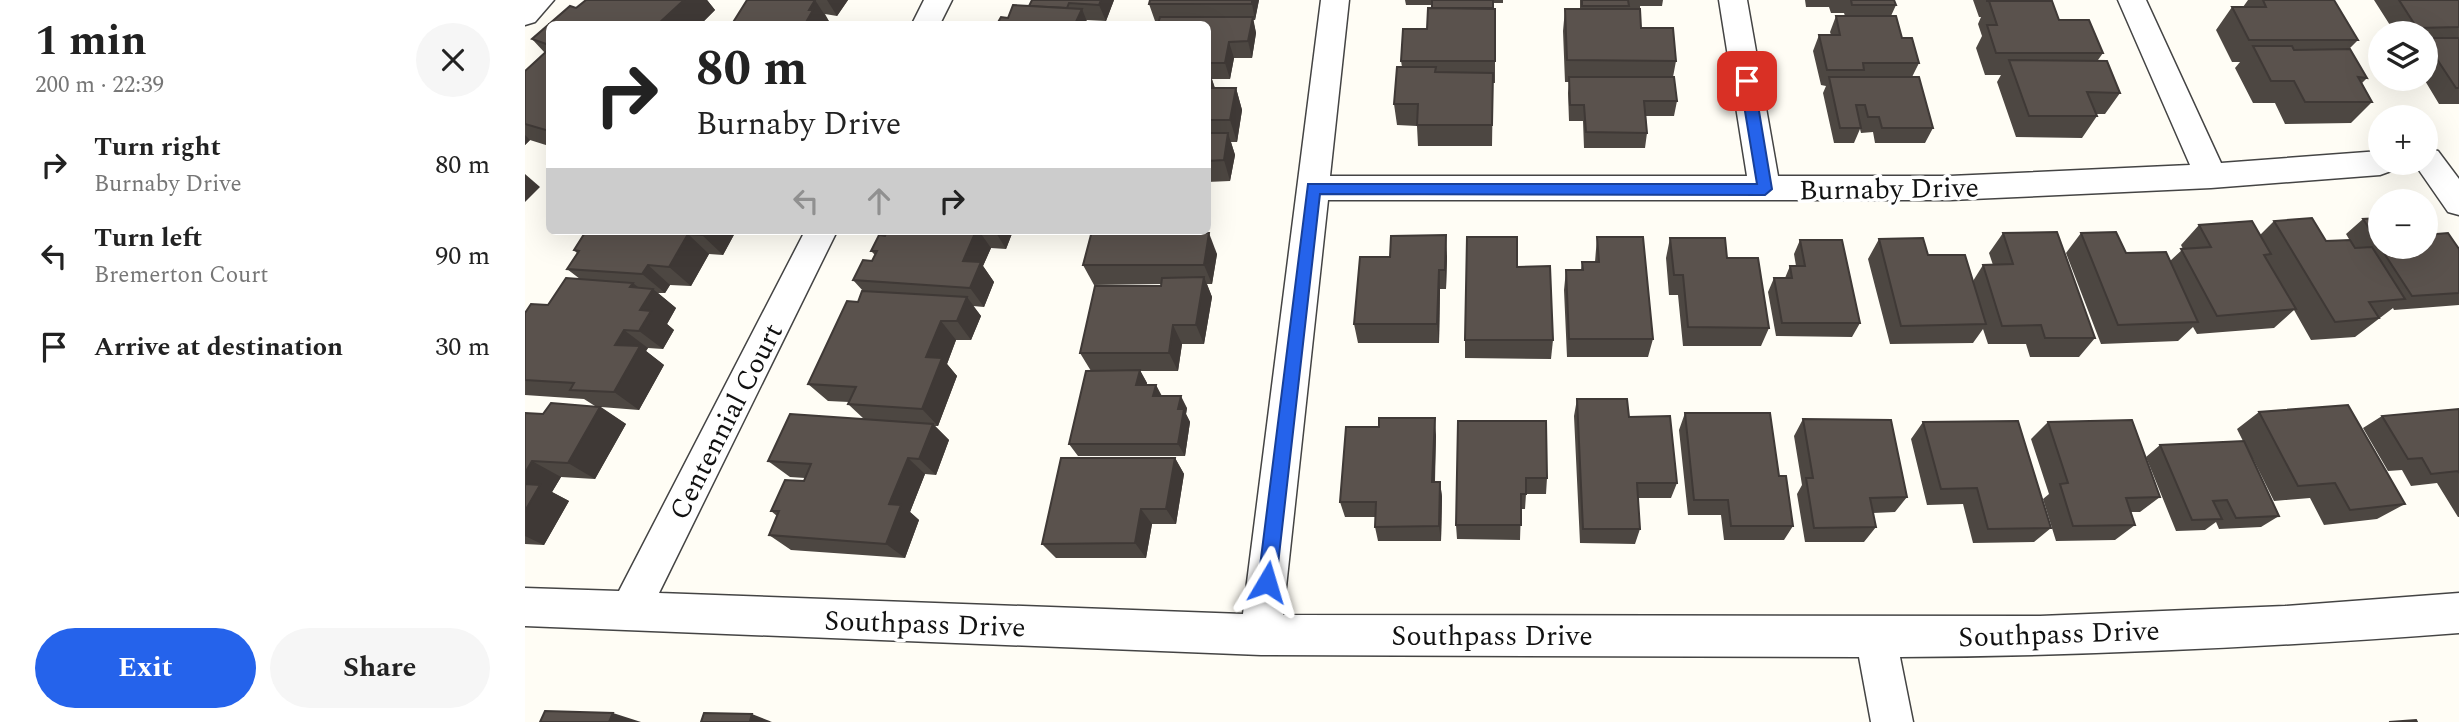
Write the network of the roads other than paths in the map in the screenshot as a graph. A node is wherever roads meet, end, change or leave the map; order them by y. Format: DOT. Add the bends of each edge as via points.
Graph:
graph roads {
  1 [pos="540,0"];
  2 [pos="938,0"];
  3 [pos="1335,0"];
  4 [pos="1734,0"];
  5 [pos="2132,0"];
  6 [pos="525,15"];
  7 [pos="928,21"];
  8 [pos="2459,156"];
  9 [pos="2438,158"];
  10 [pos="2368,164"];
  11 [pos="2438,175"];
  12 [pos="2211,176"];
  13 [pos="1313,188"];
  14 [pos="1765,189"];
  15 [pos="2459,203"];
  16 [pos="819,235"];
  17 [pos="525,607"];
  18 [pos="629,612"];
  19 [pos="2459,613"];
  20 [pos="1261,635"];
  21 [pos="1876,637"];
  22 [pos="1892,722"];
  1 -- 6 [label="street"];
  2 -- 7 [label="street"];
  3 -- 13 [label="street"];
  4 -- 14 [label="street"];
  5 -- 12 [label="street"];
  8 -- 9 [label="street"];
  10 -- 12 [label="street, Burnaby Drive"];
  11 -- 15 [label="street"];
  12 -- 14 [label="street, Burnaby Drive" via="1963,187"];
  13 -- 14 [label="street, Burnaby Drive"];
  13 -- 20 [label="street"];
  16 -- 18 [label="street, Centennial Court"];
  17 -- 18 [label="street, Southpass Drive"];
  18 -- 20 [label="street, Southpass Drive"];
  19 -- 21 [label="street, Southpass Drive" via="2284,626"];
  20 -- 21 [label="street, Southpass Drive"];
  21 -- 22 [label="street"];
}
